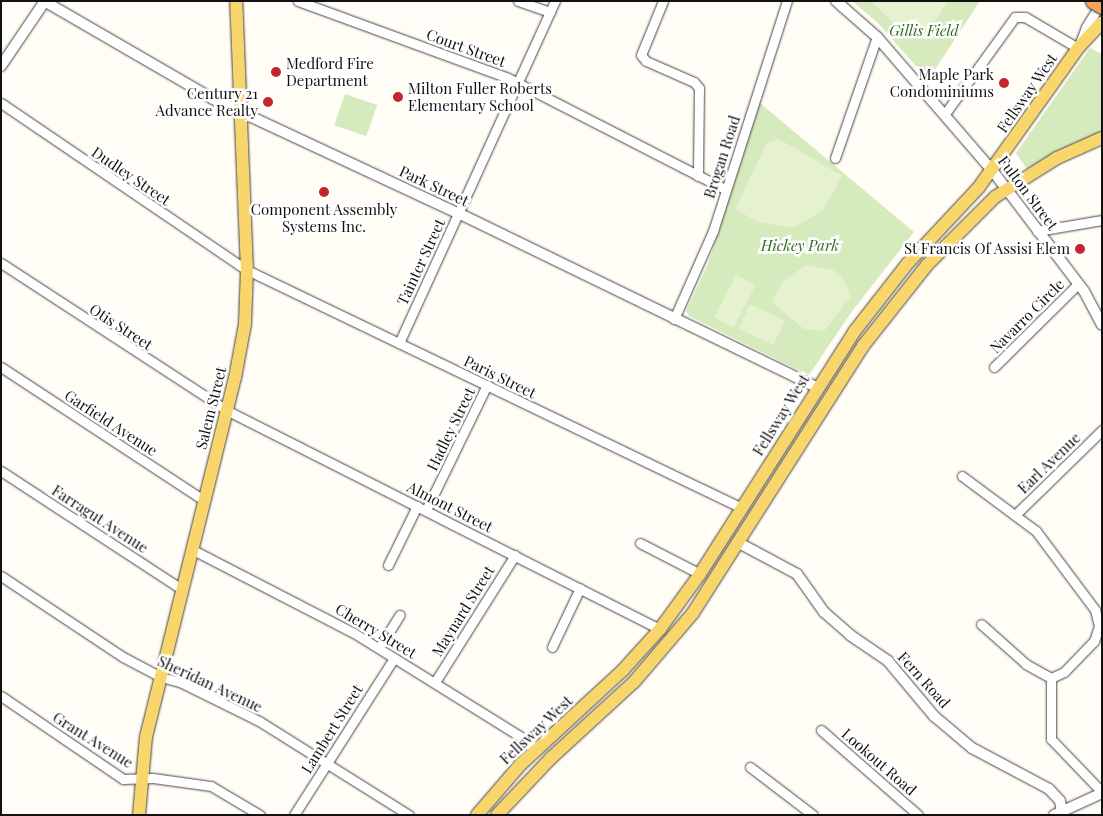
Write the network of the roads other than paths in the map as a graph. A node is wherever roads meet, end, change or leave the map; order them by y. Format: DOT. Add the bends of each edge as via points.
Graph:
graph roads {
  1 [pos="44,1"];
  2 [pos="236,1"];
  3 [pos="298,1"];
  4 [pos="518,1"];
  5 [pos="555,1"];
  6 [pos="663,1"];
  7 [pos="786,1"];
  8 [pos="836,1"];
  9 [pos="1093,1"];
  10 [pos="1102,2"];
  11 [pos="1102,6"];
  12 [pos="550,12"];
  13 [pos="1102,22"];
  14 [pos="877,37"];
  15 [pos="1078,48"];
  16 [pos="1,66"];
  17 [pos="518,83"];
  18 [pos="1,104"];
  19 [pos="240,112"];
  20 [pos="944,115"];
  21 [pos="1102,138"];
  22 [pos="834,158"];
  23 [pos="992,170"];
  24 [pos="698,176"];
  25 [pos="725,189"];
  26 [pos="1006,189"];
  27 [pos="458,213"];
  28 [pos="1102,220"];
  29 [pos="1037,231"];
  30 [pos="1,263"];
  31 [pos="247,270"];
  32 [pos="1078,284"];
  33 [pos="674,318"];
  34 [pos="1102,325"];
  35 [pos="399,343"];
  36 [pos="1,367"];
  37 [pos="994,367"];
  38 [pos="487,385"];
  39 [pos="817,387"];
  40 [pos="228,411"];
  41 [pos="1102,430"];
  42 [pos="1,471"];
  43 [pos="962,476"];
  44 [pos="205,501"];
  45 [pos="417,506"];
  46 [pos="742,508"];
  47 [pos="426,510"];
  48 [pos="1015,514"];
  49 [pos="640,543"];
  50 [pos="739,543"];
  51 [pos="193,550"];
  52 [pos="515,555"];
  53 [pos="388,565"];
  54 [pos="700,574"];
  55 [pos="1,576"];
  56 [pos="580,588"];
  57 [pos="183,590"];
  58 [pos="400,615"];
  59 [pos="980,624"];
  60 [pos="660,629"];
  61 [pos="552,647"];
  62 [pos="379,648"];
  63 [pos="394,658"];
  64 [pos="161,678"];
  65 [pos="1051,678"];
  66 [pos="435,682"];
  67 [pos="1,696"];
  68 [pos="821,730"];
  69 [pos="535,751"];
  70 [pos="327,763"];
  71 [pos="750,767"];
  72 [pos="140,780"];
  73 [pos="1102,793"];
  74 [pos="1060,814"];
  75 [pos="139,815"];
  76 [pos="260,815"];
  77 [pos="294,815"];
  78 [pos="409,815"];
  79 [pos="477,815"];
  80 [pos="498,815"];
  81 [pos="814,815"];
  82 [pos="918,815"];
  1 -- 16 [label="street"];
  1 -- 19 [label="street, Park Street" via="195,90"];
  2 -- 19 [label="main road, Salem Street"];
  3 -- 17 [label="street, Court Street"];
  4 -- 12 [label="street"];
  5 -- 12 [label="street, Tainter Street"];
  6 -- 24 [label="street" via="641,55 646,62 694,82 699,88"];
  7 -- 25 [label="street, Brogan Road"];
  8 -- 14 [label="street, Fulton Street"];
  9 -- 11 [label="highway, bridge"];
  10 -- 15 [label="street" via="1086,27"];
  12 -- 17 [label="street, Tainter Street"];
  13 -- 15 [label="main road, Fellsway West"];
  14 -- 20 [label="street, Fulton Street"];
  14 -- 22 [label="street"];
  15 -- 20 [label="street" via="1025,17 1014,17"];
  15 -- 23 [label="main road, Fellsway West"];
  17 -- 24 [label="street, Court Street"];
  17 -- 27 [label="street, Tainter Street"];
  18 -- 31 [label="street, Dudley Street"];
  19 -- 27 [label="street, Park Street"];
  19 -- 31 [label="main road, Salem Street"];
  20 -- 23 [label="street, Fulton Street"];
  21 -- 26 [label="main road, Fellsway West" via="1057,158"];
  23 -- 26 [label="street, Fulton Street"];
  23 -- 39 [label="main road, Fellsway West" via="888,287"];
  24 -- 25 [label="street, Court Street"];
  25 -- 33 [label="street, Brogan Road" via="702,258"];
  26 -- 29 [label="street, Fulton Street"];
  26 -- 50 [label="main road, Fellsway West" via="959,231 873,333"];
  27 -- 33 [label="street, Park Street"];
  27 -- 35 [label="street, Tainter Street"];
  28 -- 29 [label="street"];
  29 -- 32 [label="street, Fulton Street"];
  30 -- 40 [label="street, Otis Street"];
  31 -- 35 [label="street, Paris Street"];
  31 -- 40 [label="main road, Salem Street" via="244,333"];
  32 -- 34 [label="street, Fulton Street"];
  32 -- 37 [label="street, Navarro Circle"];
  33 -- 39 [label="street, Park Street"];
  35 -- 38 [label="street, Paris Street"];
  36 -- 44 [label="street, Garfield Avenue"];
  38 -- 46 [label="street, Paris Street"];
  38 -- 47 [label="street, Hadley Street"];
  39 -- 46 [label="main road, Fellsway West"];
  40 -- 44 [label="main road, Salem Street"];
  40 -- 45 [label="street, Almont Street"];
  41 -- 48 [label="street, Earl Avenue"];
  42 -- 57 [label="street, Farragut Avenue"];
  43 -- 48 [label="street"];
  44 -- 51 [label="main road, Salem Street"];
  45 -- 47 [label="street, Almont Street"];
  45 -- 53 [label="street"];
  46 -- 54 [label="main road, Fellsway West"];
  47 -- 52 [label="street, Almont Street"];
  48 -- 65 [label="street" via="1036,531 1098,614 1099,626 1094,641 1064,672"];
  49 -- 54 [label="street"];
  50 -- 74 [label="street, Fern Road" via="797,574 824,612 888,661 931,713 972,748 1049,789 1060,801"];
  50 -- 80 [label="main road, Fellsway West" via="693,613 649,666 551,758"];
  51 -- 57 [label="main road, Salem Street"];
  51 -- 62 [label="street, Cherry Street" via="315,611"];
  52 -- 56 [label="street, Almont Street"];
  52 -- 66 [label="street, Maynard Street"];
  54 -- 60 [label="main road, Fellsway West"];
  55 -- 64 [label="street, Sheridan Avenue" via="123,657"];
  56 -- 60 [label="street, Almont Street"];
  56 -- 61 [label="street"];
  57 -- 64 [label="main road, Salem Street"];
  58 -- 62 [label="street"];
  59 -- 65 [label="street" via="1026,664"];
  60 -- 69 [label="main road, Fellsway West" via="623,670"];
  62 -- 63 [label="street, Cherry Street"];
  63 -- 66 [label="street, Cherry Street"];
  63 -- 70 [label="street, Lambert Street"];
  64 -- 70 [label="street, Sheridan Avenue" via="180,682 259,721"];
  64 -- 72 [label="main road, Salem Street"];
  65 -- 73 [label="street" via="1051,739"];
  66 -- 69 [label="street, Cherry Street" via="523,738"];
  67 -- 72 [label="street, Grant Avenue" via="123,779"];
  68 -- 82 [label="street, Lookout Road"];
  69 -- 79 [label="main road, Fellsway West"];
  70 -- 77 [label="street, Lambert Street"];
  70 -- 78 [label="street, Sheridan Avenue"];
  71 -- 81 [label="street"];
  72 -- 75 [label="main road, Salem Street"];
  72 -- 76 [label="street, Grant Avenue" via="153,778 210,786"];
  73 -- 74 [label="street"];
}
